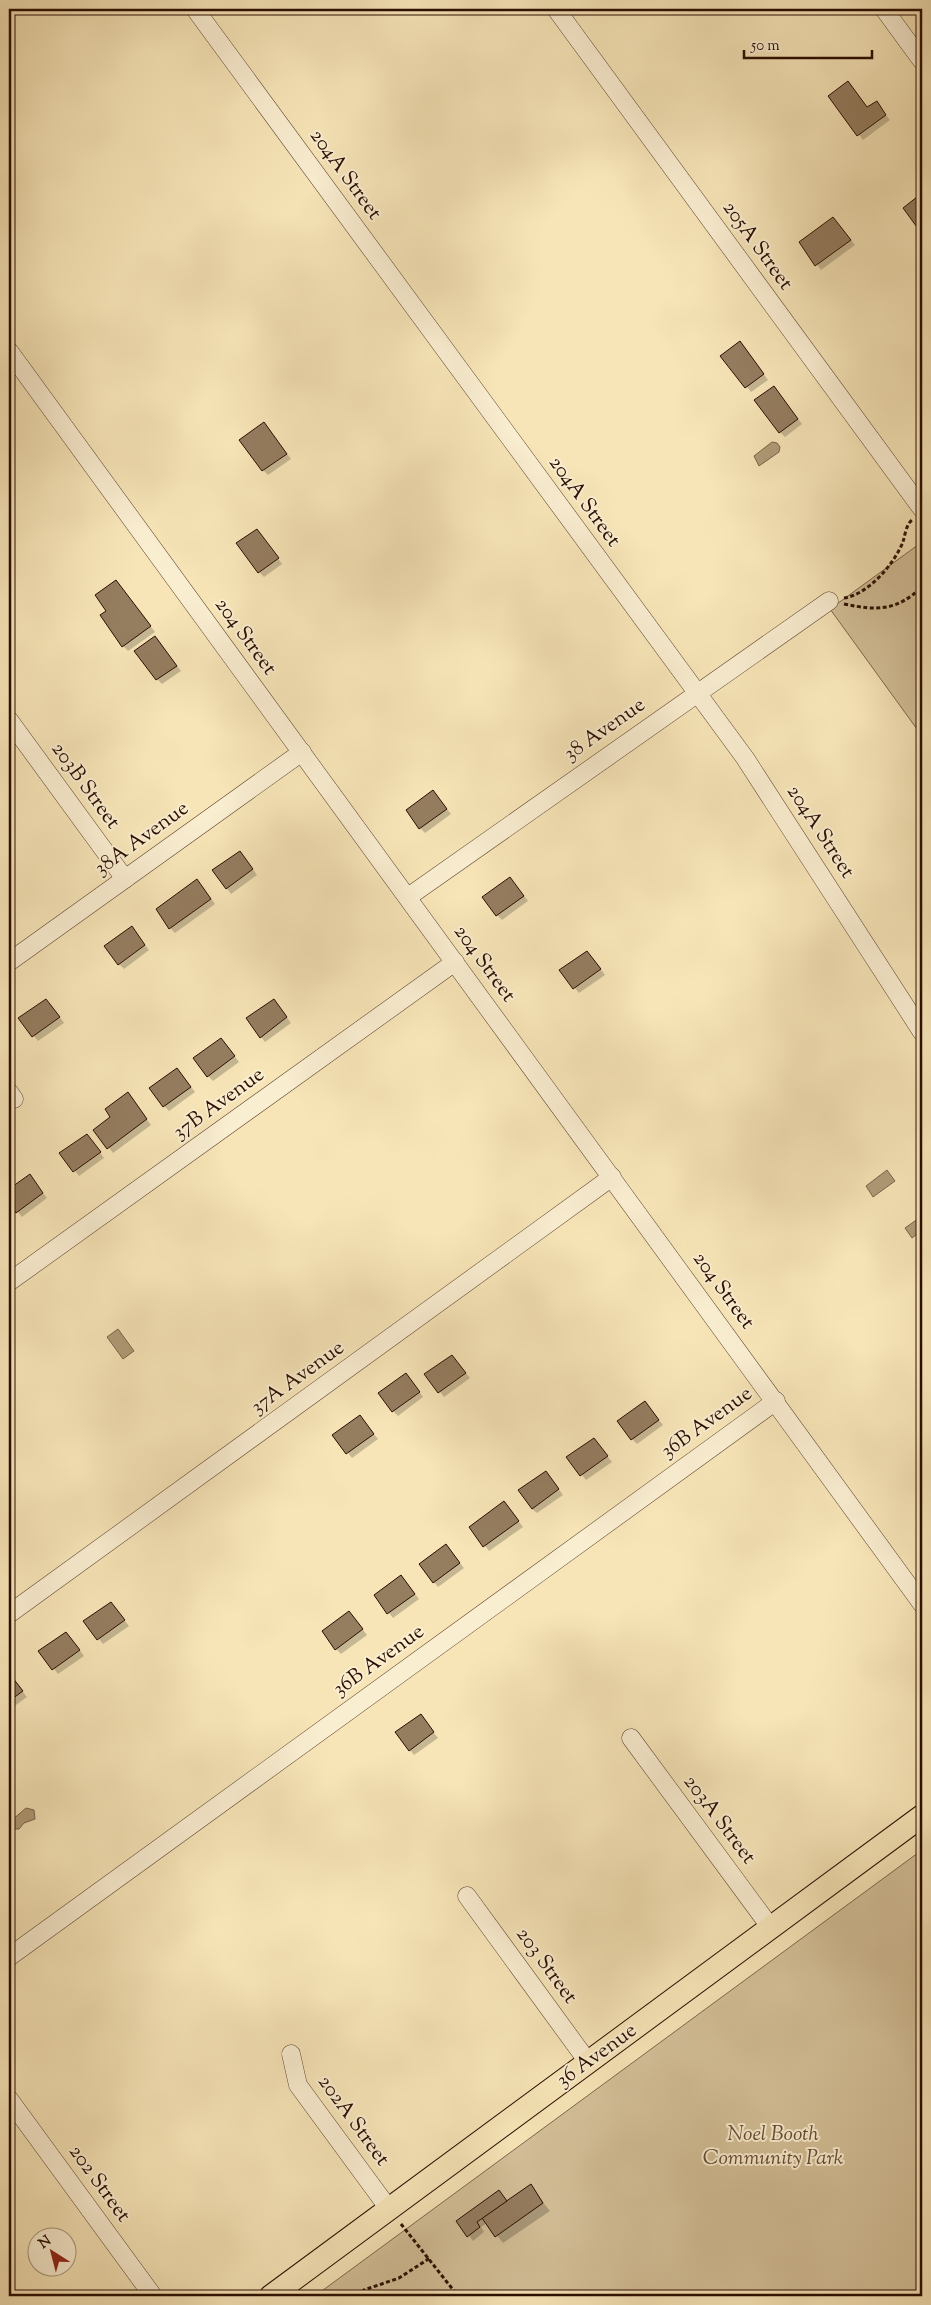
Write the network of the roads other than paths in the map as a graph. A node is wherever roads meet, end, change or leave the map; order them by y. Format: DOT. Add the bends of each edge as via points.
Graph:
graph roads {
  1 [pos="195,9"];
  2 [pos="556,9"];
  3 [pos="884,9"];
  4 [pos="922,61"];
  5 [pos="9,351"];
  6 [pos="919,513"];
  7 [pos="829,601"];
  8 [pos="696,693"];
  9 [pos="9,720"];
  10 [pos="302,752"];
  11 [pos="124,879"];
  12 [pos="408,897"];
  13 [pos="9,962"];
  14 [pos="455,962"];
  15 [pos="922,1032"];
  16 [pos="612,1177"];
  17 [pos="9,1282"];
  18 [pos="776,1401"];
  19 [pos="922,1604"];
  20 [pos="9,1614"];
  21 [pos="631,1738"];
  22 [pos="922,1816"];
  23 [pos="467,1896"];
  24 [pos="770,1928"];
  25 [pos="9,1957"];
  26 [pos="291,2054"];
  27 [pos="588,2062"];
  28 [pos="9,2099"];
  29 [pos="389,2210"];
  30 [pos="154,2296"];
  31 [pos="271,2296"];
  1 -- 8 [label="street, 204A Street"];
  2 -- 6 [label="street, 205A Street"];
  3 -- 4 [label="street"];
  5 -- 10 [label="street, 204 Street"];
  7 -- 8 [label="street, 38 Avenue"];
  8 -- 12 [label="street, 38 Avenue"];
  8 -- 15 [label="street, 204A Street" via="745,758"];
  9 -- 11 [label="street, 203B Street"];
  10 -- 11 [label="street, 38A Avenue"];
  10 -- 12 [label="street, 204 Street"];
  11 -- 13 [label="street, 38A Avenue"];
  12 -- 14 [label="street, 204 Street"];
  14 -- 16 [label="street, 204 Street"];
  14 -- 17 [label="street, 37B Avenue"];
  16 -- 18 [label="street, 204 Street"];
  16 -- 20 [label="street, 37A Avenue"];
  18 -- 19 [label="street, 204 Street"];
  18 -- 25 [label="street, 36B Avenue"];
  21 -- 24 [label="street, 203A Street"];
  22 -- 24 [label="main road, 36 Avenue"];
  23 -- 27 [label="street, 203 Street"];
  24 -- 27 [label="main road, 36 Avenue"];
  26 -- 29 [label="street, 202A Street" via="298,2085"];
  27 -- 29 [label="main road, 36 Avenue"];
  28 -- 30 [label="street, 202 Street"];
  29 -- 31 [label="main road, 36 Avenue"];
}
